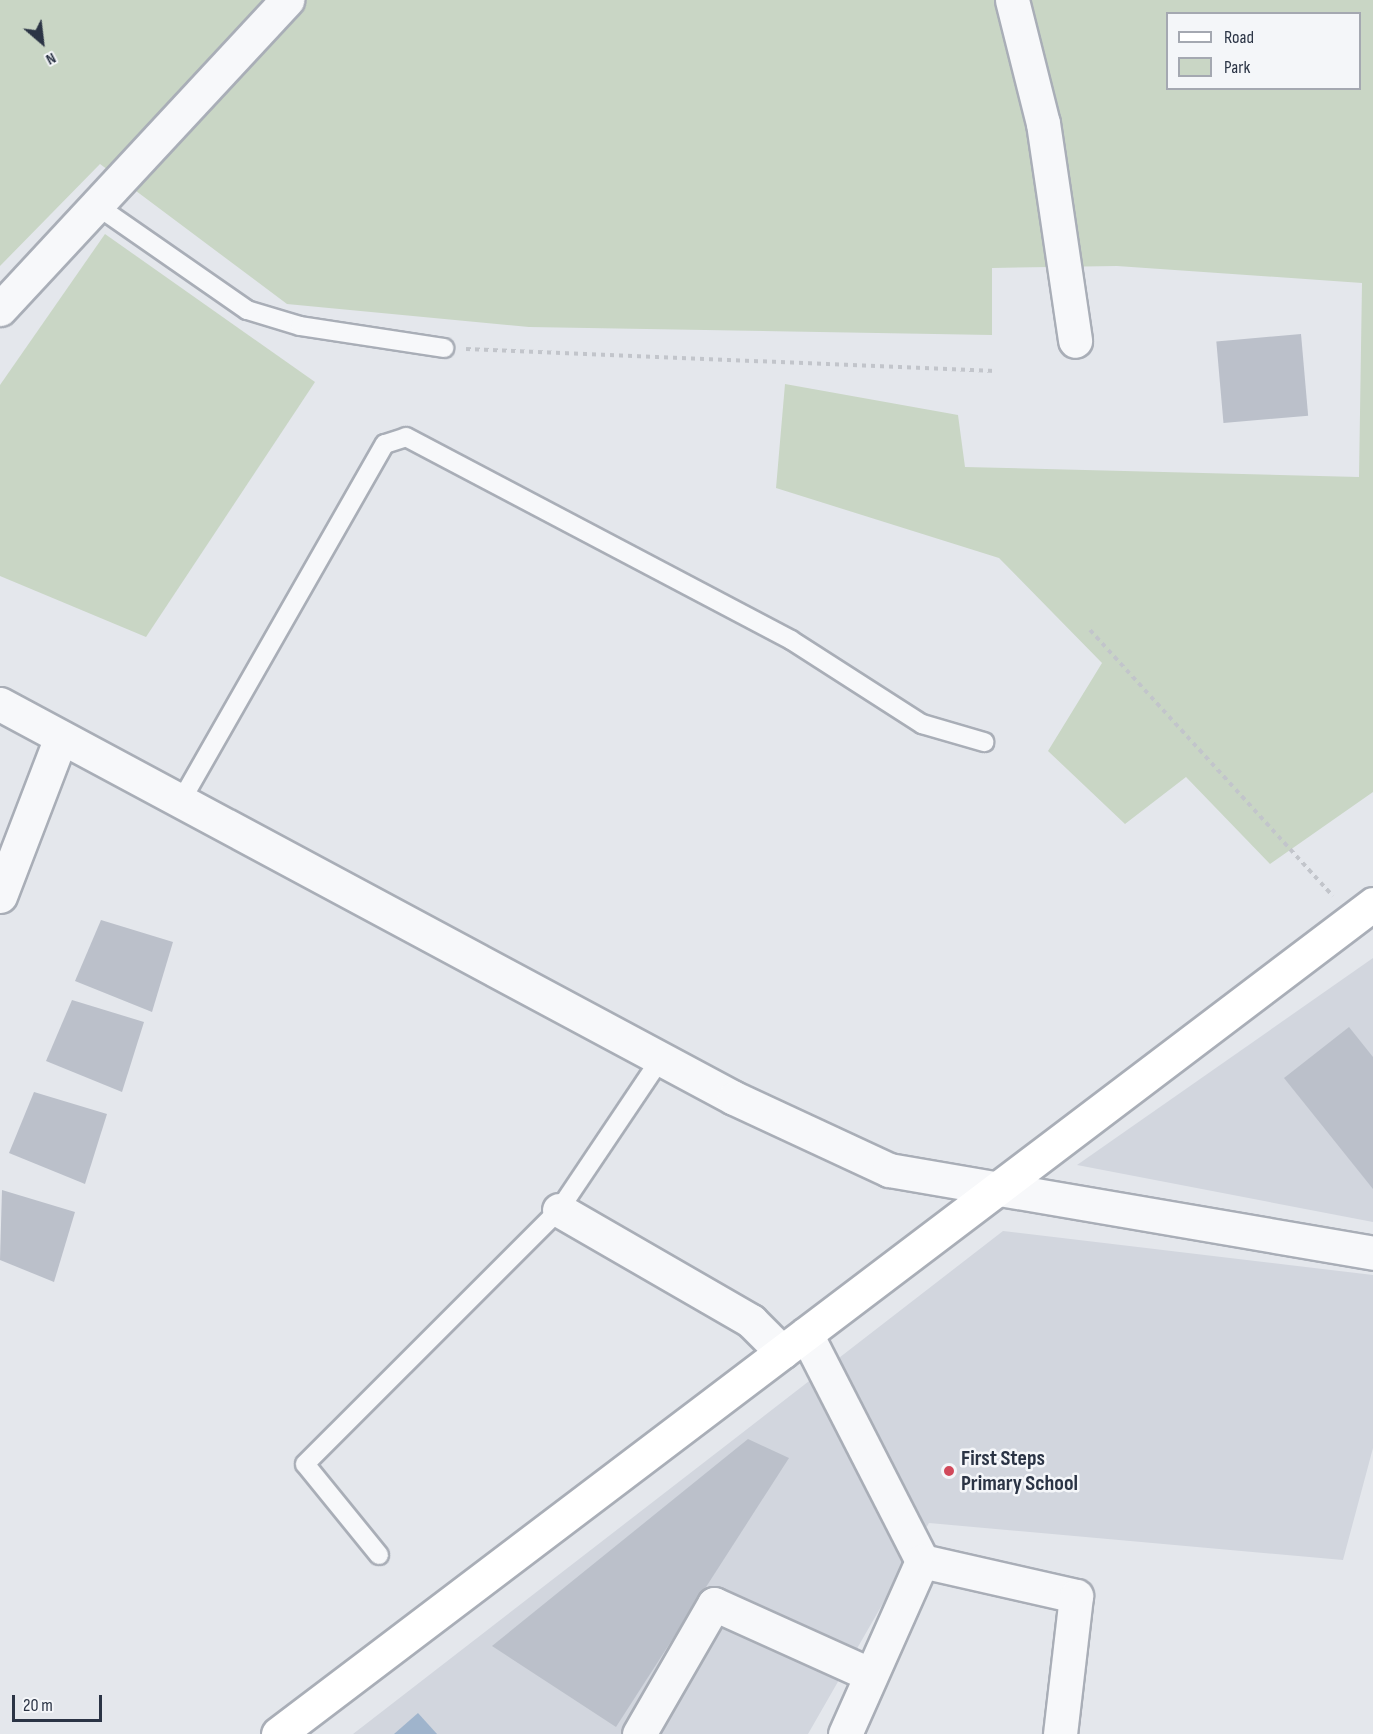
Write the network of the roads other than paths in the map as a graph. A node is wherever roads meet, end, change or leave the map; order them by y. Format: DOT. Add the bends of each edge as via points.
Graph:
graph roads {
  1 [pos="287,0"];
  2 [pos="1012,0"];
  3 [pos="96,205"];
  4 [pos="0,309"];
  5 [pos="1075,341"];
  6 [pos="444,348"];
  7 [pos="0,704"];
  8 [pos="61,737"];
  9 [pos="984,742"];
  10 [pos="181,801"];
  11 [pos="0,896"];
  12 [pos="1363,911"];
  13 [pos="661,1058"];
  14 [pos="998,1187"];
  15 [pos="559,1210"];
  16 [pos="1373,1253"];
  17 [pos="794,1343"];
  18 [pos="379,1555"];
  19 [pos="922,1562"];
  20 [pos="872,1675"];
  21 [pos="279,1734"];
  22 [pos="639,1734"];
  23 [pos="845,1734"];
  24 [pos="1060,1734"];
  1 -- 3 [label="street"];
  2 -- 5 [label="street" via="1043,123"];
  3 -- 4 [label="street"];
  3 -- 6 [label="lane" via="247,310 300,326"];
  7 -- 8 [label="street"];
  8 -- 10 [label="street"];
  8 -- 11 [label="street"];
  9 -- 10 [label="lane" via="922,724 791,640 406,437 385,444"];
  10 -- 13 [label="street"];
  12 -- 14 [label="main road"];
  13 -- 14 [label="street" via="889,1170"];
  13 -- 15 [label="lane"];
  14 -- 16 [label="street"];
  14 -- 17 [label="main road"];
  15 -- 17 [label="street"];
  15 -- 18 [label="lane" via="306,1464"];
  17 -- 19 [label="street"];
  17 -- 21 [label="main road"];
  19 -- 20 [label="street"];
  19 -- 24 [label="street" via="1076,1596"];
  20 -- 22 [label="street" via="714,1604"];
  20 -- 23 [label="street"];
}
